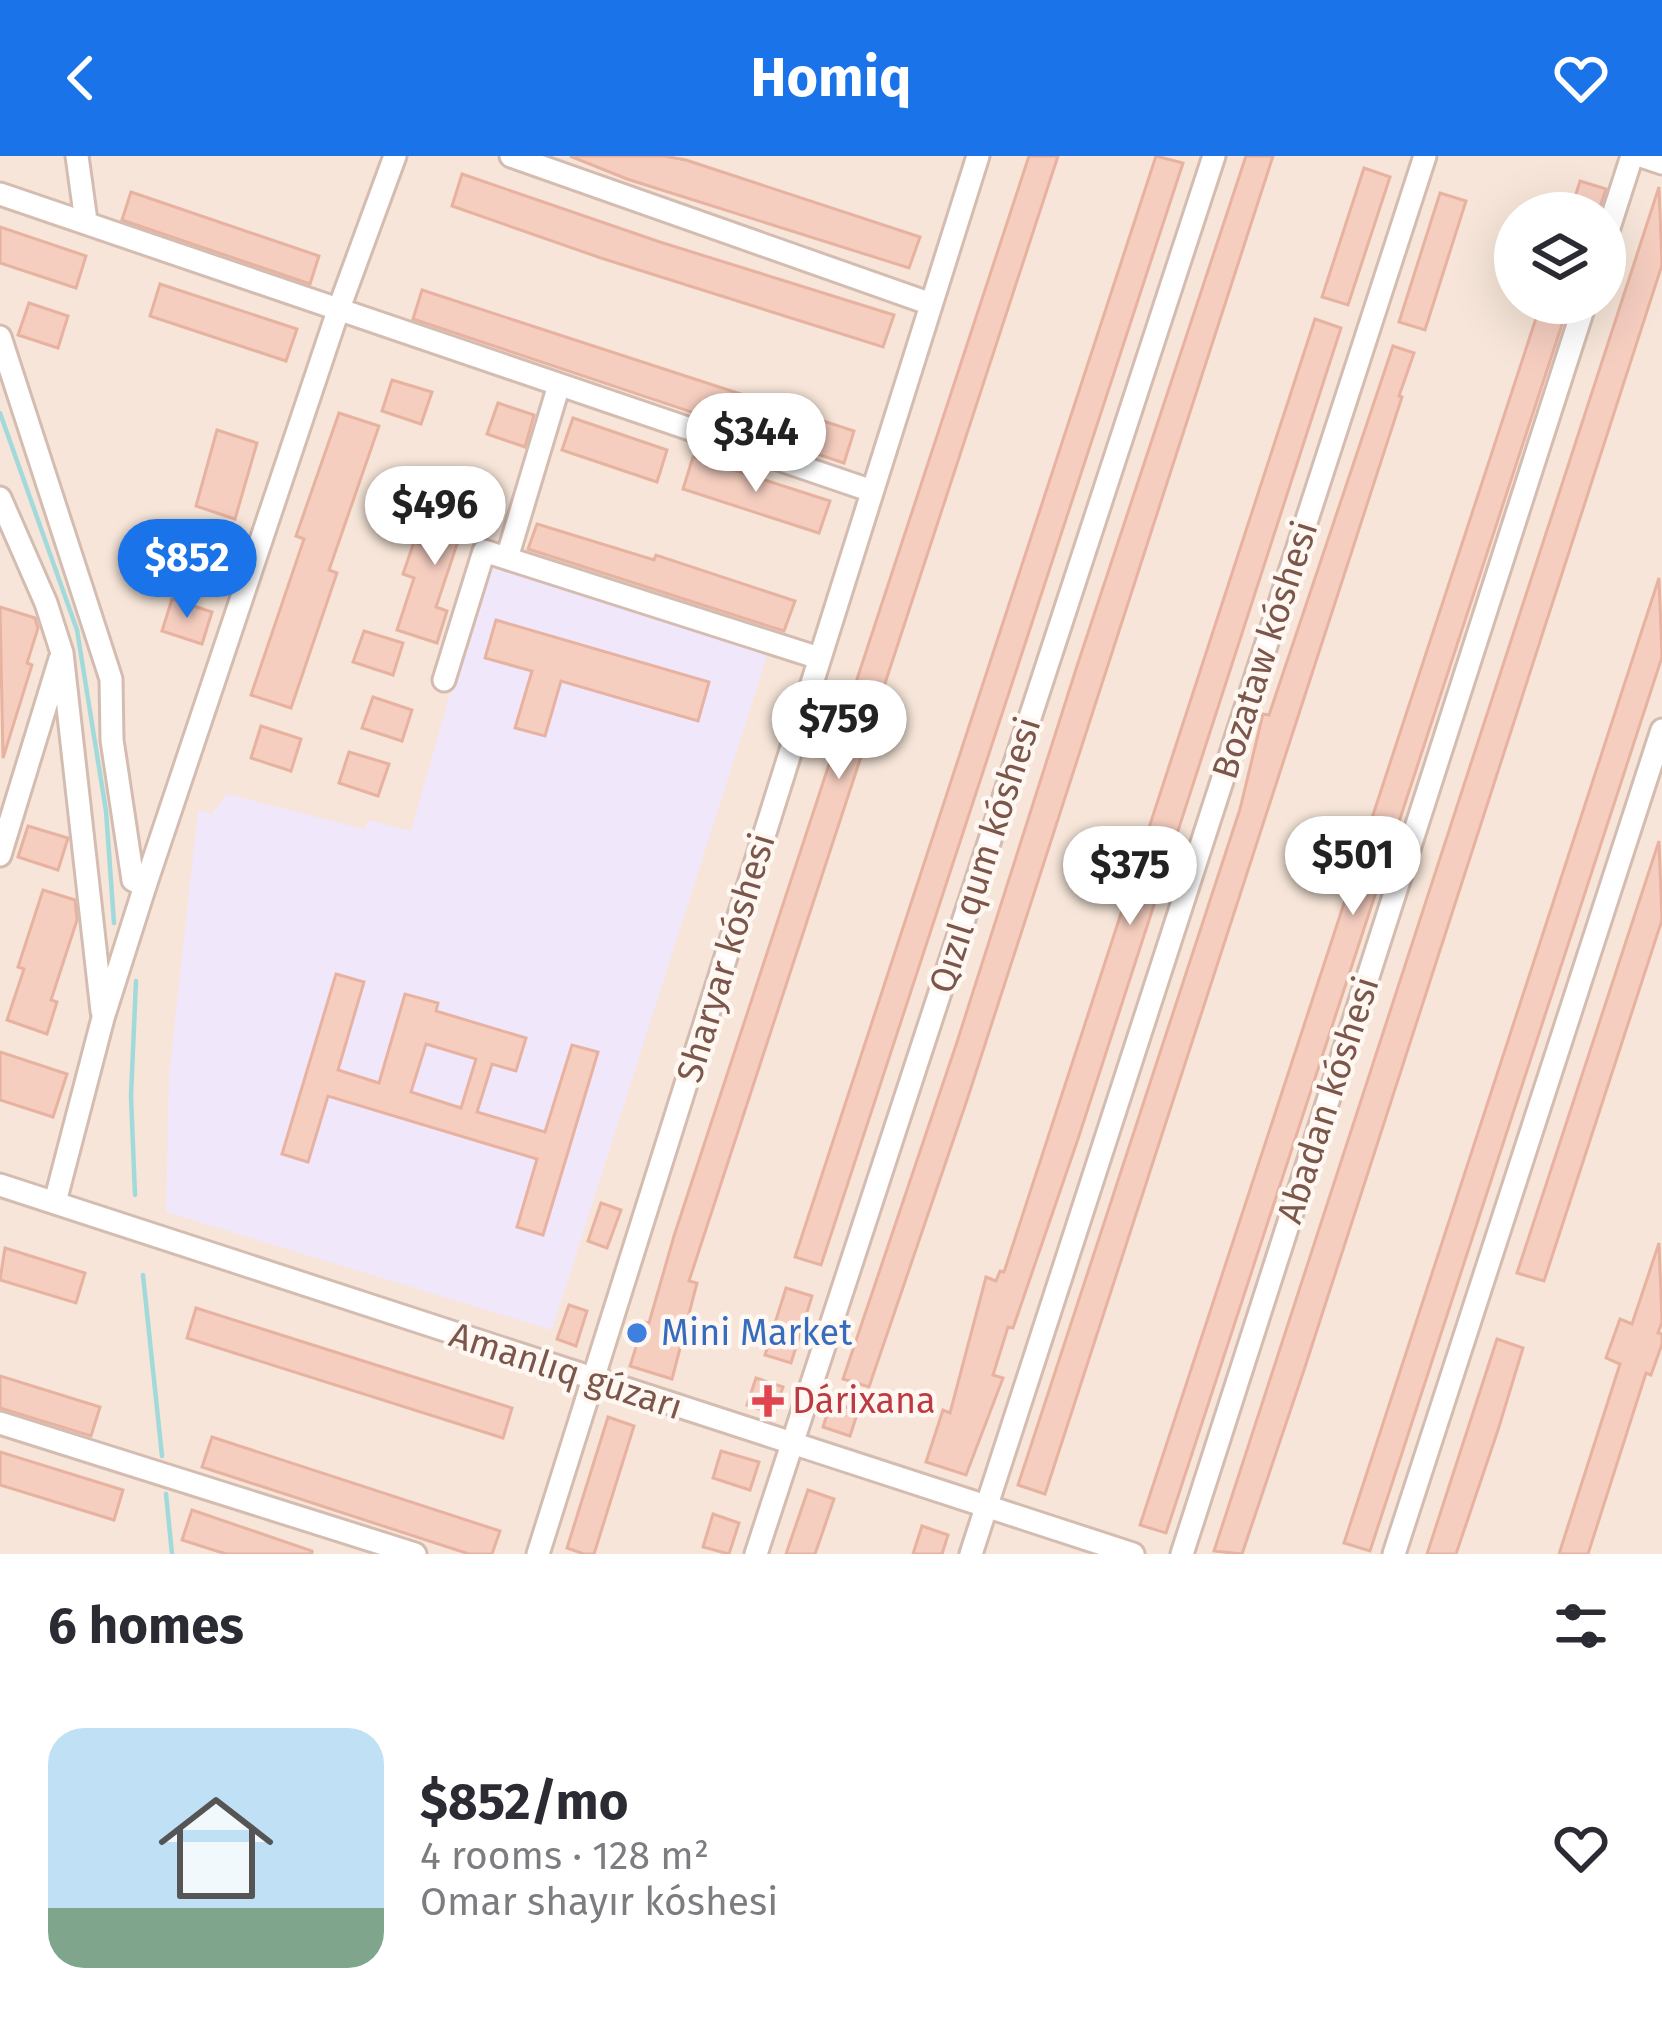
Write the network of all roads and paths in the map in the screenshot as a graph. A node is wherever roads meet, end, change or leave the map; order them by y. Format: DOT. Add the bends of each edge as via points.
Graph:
graph roads {
  1 [pos="77,156"];
  2 [pos="395,156"];
  3 [pos="512,156"];
  4 [pos="978,156"];
  5 [pos="1214,156"];
  6 [pos="1425,156"];
  7 [pos="1636,156"];
  8 [pos="1662,163"];
  9 [pos="1623,192"];
  10 [pos="0,194"];
  11 [pos="86,220"];
  12 [pos="931,304"];
  13 [pos="338,311"];
  14 [pos="1578,324"];
  15 [pos="0,337"];
  16 [pos="559,385"];
  17 [pos="872,490"];
  18 [pos="0,498"];
  19 [pos="507,558"];
  20 [pos="62,653"];
  21 [pos="819,658"];
  22 [pos="443,680"];
  23 [pos="1662,730"];
  24 [pos="0,855"];
  25 [pos="145,886"];
  26 [pos="103,1018"];
  27 [pos="0,1185"];
  28 [pos="55,1202"];
  29 [pos="594,1380"];
  30 [pos="0,1423"];
  31 [pos="791,1445"];
  32 [pos="988,1505"];
  33 [pos="415,1554"];
  34 [pos="538,1554"];
  35 [pos="756,1554"];
  36 [pos="971,1554"];
  37 [pos="1133,1554"];
  38 [pos="1182,1554"];
  39 [pos="1394,1554"];
  1 -- 11 [label="street"];
  2 -- 13 [label="street"];
  3 -- 12 [label="street"];
  4 -- 12 [label="street, Sharyar kóshesi"];
  5 -- 31 [label="street, Qızıl qum kóshesi"];
  6 -- 32 [label="street, Bozataw kóshesi"];
  7 -- 8 [label="street"];
  7 -- 9 [label="street"];
  10 -- 11 [label="street"];
  11 -- 13 [label="street"];
  12 -- 17 [label="street, Sharyar kóshesi"];
  13 -- 16 [label="street"];
  13 -- 25 [label="street"];
  14 -- 38 [label="street, Abadan kóshesi"];
  15 -- 25 [label="street" via="111,680 133,880"];
  16 -- 17 [label="street"];
  16 -- 19 [label="street"];
  17 -- 21 [label="street, Sharyar kóshesi"];
  18 -- 20 [label="street"];
  19 -- 21 [label="street"];
  19 -- 22 [label="street" via="484,551"];
  20 -- 24 [label="street"];
  20 -- 26 [label="street"];
  21 -- 29 [label="street, Sharyar kóshesi"];
  23 -- 39 [label="street"];
  25 -- 26 [label="street"];
  26 -- 28 [label="street"];
  27 -- 28 [label="street, Amanlıq gúzarı"];
  28 -- 29 [label="street, Amanlıq gúzarı"];
  29 -- 31 [label="street, Amanlıq gúzarı"];
  29 -- 34 [label="street, Sharyar kóshesi"];
  30 -- 33 [label="street"];
  31 -- 32 [label="street, Amanlıq gúzarı"];
  31 -- 35 [label="street, Qızıl qum kóshesi"];
  32 -- 36 [label="street, Bozataw kóshesi"];
  32 -- 37 [label="street, Amanlıq gúzarı"];
}
